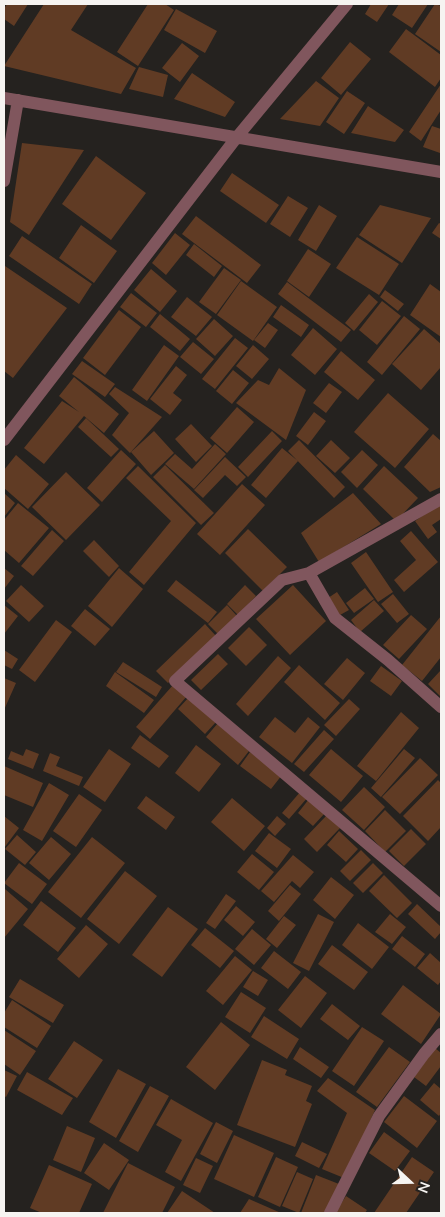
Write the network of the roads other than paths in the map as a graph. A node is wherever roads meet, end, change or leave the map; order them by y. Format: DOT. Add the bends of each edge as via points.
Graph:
graph roads {
  1 [pos="347,4"];
  2 [pos="4,98"];
  3 [pos="18,100"];
  4 [pos="237,137"];
  5 [pos="441,172"];
  6 [pos="4,181"];
  7 [pos="4,440"];
  8 [pos="441,499"];
  9 [pos="309,573"];
  10 [pos="441,707"];
  11 [pos="441,906"];
  12 [pos="441,1034"];
  13 [pos="330,1213"];
  1 -- 4 [label="street"];
  2 -- 3 [label="street"];
  3 -- 4 [label="street"];
  3 -- 6 [label="street"];
  4 -- 5 [label="street"];
  4 -- 7 [label="street"];
  8 -- 9 [label="street"];
  9 -- 10 [label="street" via="335,618"];
  9 -- 11 [label="street" via="282,580 175,681"];
  12 -- 13 [label="street" via="379,1116"];
}
